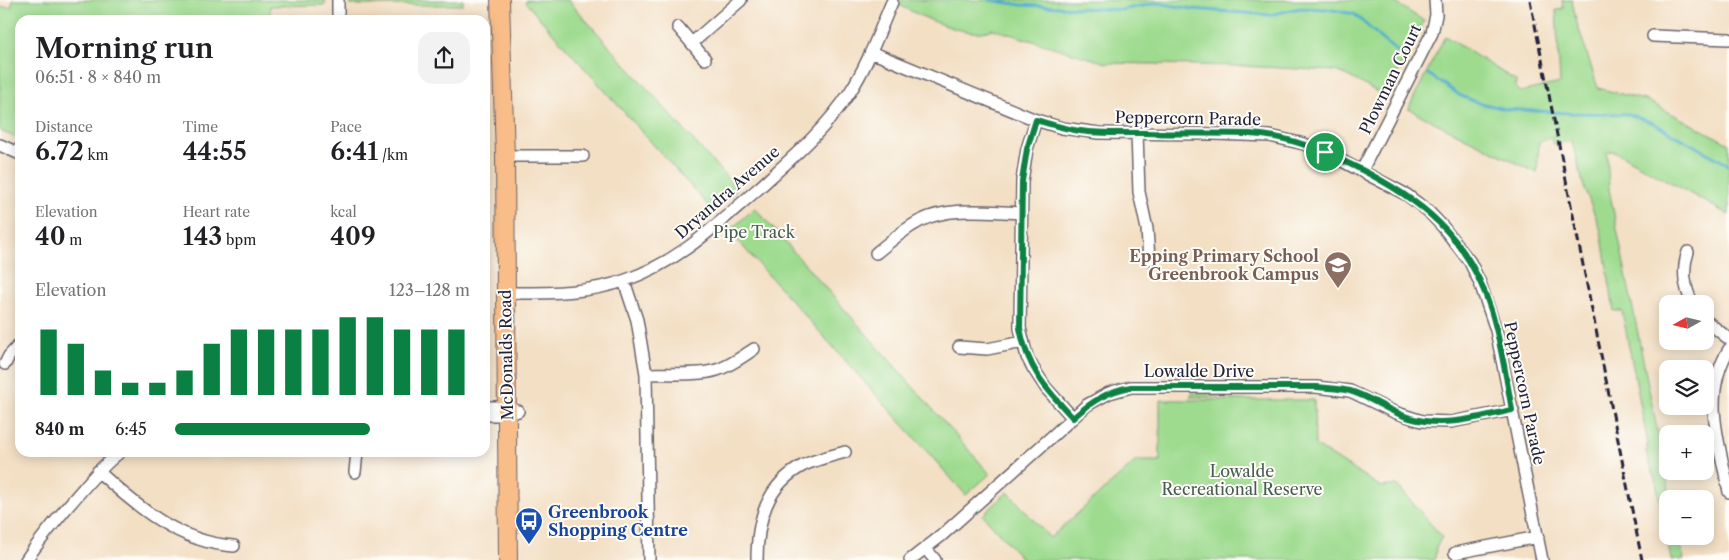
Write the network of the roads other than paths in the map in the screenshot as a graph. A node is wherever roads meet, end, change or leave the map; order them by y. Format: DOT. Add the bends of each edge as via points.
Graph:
graph roads {
  1 [pos="338,0"];
  2 [pos="500,0"];
  3 [pos="511,0"];
  4 [pos="741,0"];
  5 [pos="1435,0"];
  6 [pos="892,2"];
  7 [pos="338,15"];
  8 [pos="678,27"];
  9 [pos="1653,36"];
  10 [pos="1729,39"];
  11 [pos="692,43"];
  12 [pos="870,52"];
  13 [pos="706,59"];
  14 [pos="1036,120"];
  15 [pos="1138,133"];
  16 [pos="0,145"];
  17 [pos="15,152"];
  18 [pos="509,156"];
  19 [pos="583,156"];
  20 [pos="1362,170"];
  21 [pos="1021,213"];
  22 [pos="1688,252"];
  23 [pos="876,253"];
  24 [pos="1149,260"];
  25 [pos="624,281"];
  26 [pos="511,293"];
  27 [pos="1689,295"];
  28 [pos="1714,327"];
  29 [pos="1729,339"];
  30 [pos="1023,342"];
  31 [pos="959,347"];
  32 [pos="15,349"];
  33 [pos="754,349"];
  34 [pos="1729,349"];
  35 [pos="5,364"];
  36 [pos="646,374"];
  37 [pos="490,408"];
  38 [pos="1512,410"];
  39 [pos="510,411"];
  40 [pos="490,414"];
  41 [pos="1073,418"];
  42 [pos="845,452"];
  43 [pos="114,457"];
  44 [pos="356,457"];
  45 [pos="98,471"];
  46 [pos="355,472"];
  47 [pos="1729,492"];
  48 [pos="1538,537"];
  49 [pos="36,544"];
  50 [pos="234,546"];
  51 [pos="926,548"];
  52 [pos="1455,553"];
  53 [pos="20,560"];
  54 [pos="26,560"];
  55 [pos="508,560"];
  56 [pos="519,560"];
  57 [pos="649,560"];
  58 [pos="757,560"];
  59 [pos="910,560"];
  60 [pos="935,560"];
  61 [pos="1542,560"];
  1 -- 7 [label="street"];
  2 -- 18 [label="main road, McDonalds Road"];
  3 -- 18 [label="main road, McDonalds Road"];
  4 -- 11 [label="street"];
  5 -- 20 [label="street, Plowman Court" via="1432,33"];
  6 -- 12 [label="street, Dryandra Avenue"];
  8 -- 11 [label="street"];
  9 -- 10 [label="street"];
  11 -- 13 [label="street"];
  12 -- 14 [label="street, Peppercorn Parade"];
  12 -- 25 [label="street, Dryandra Avenue" via="851,90 811,140 694,245 664,264"];
  14 -- 15 [label="street, Peppercorn Parade" via="1079,131"];
  14 -- 21 [label="street" via="1023,166"];
  15 -- 20 [label="street, Peppercorn Parade" via="1270,136 1304,144"];
  15 -- 24 [label="street" via="1139,192 1147,229"];
  16 -- 17 [label="street"];
  18 -- 19 [label="street"];
  18 -- 26 [label="main road, McDonalds Road"];
  20 -- 38 [label="street, Peppercorn Parade" via="1407,195 1428,211 1470,262 1491,312"];
  21 -- 23 [label="street" via="956,212 930,216 909,227"];
  21 -- 30 [label="street" via="1019,312"];
  22 -- 27 [label="street" via="1684,273"];
  25 -- 26 [label="street, Dryandra Avenue" via="572,291"];
  25 -- 36 [label="street" via="637,320"];
  26 -- 39 [label="main road, McDonalds Road"];
  28 -- 29 [label="street"];
  30 -- 31 [label="street" via="987,349"];
  30 -- 41 [label="street" via="1027,357 1040,379"];
  32 -- 35 [label="street"];
  33 -- 36 [label="street" via="716,370"];
  34 -- 47 [label="street" via="1717,372 1713,407"];
  36 -- 57 [label="street"];
  37 -- 39 [label="street"];
  38 -- 41 [label="street, Lowalde Drive" via="1436,422 1410,418 1363,396 1339,389 1131,387 1096,399"];
  38 -- 48 [label="street, Peppercorn Parade"];
  39 -- 40 [label="street"];
  39 -- 55 [label="main road, McDonalds Road"];
  39 -- 56 [label="main road, McDonalds Road"];
  41 -- 51 [label="street, Lowalde Drive"];
  42 -- 58 [label="street" via="804,466 776,489 758,528"];
  43 -- 45 [label="street"];
  44 -- 46 [label="street"];
  45 -- 49 [label="street"];
  45 -- 50 [label="street" via="137,506 176,530 205,543"];
  48 -- 52 [label="street"];
  48 -- 61 [label="street, Peppercorn Parade"];
  49 -- 53 [label="street"];
  49 -- 54 [label="street"];
  51 -- 59 [label="street, Lowalde Drive"];
  51 -- 60 [label="street"];
}
